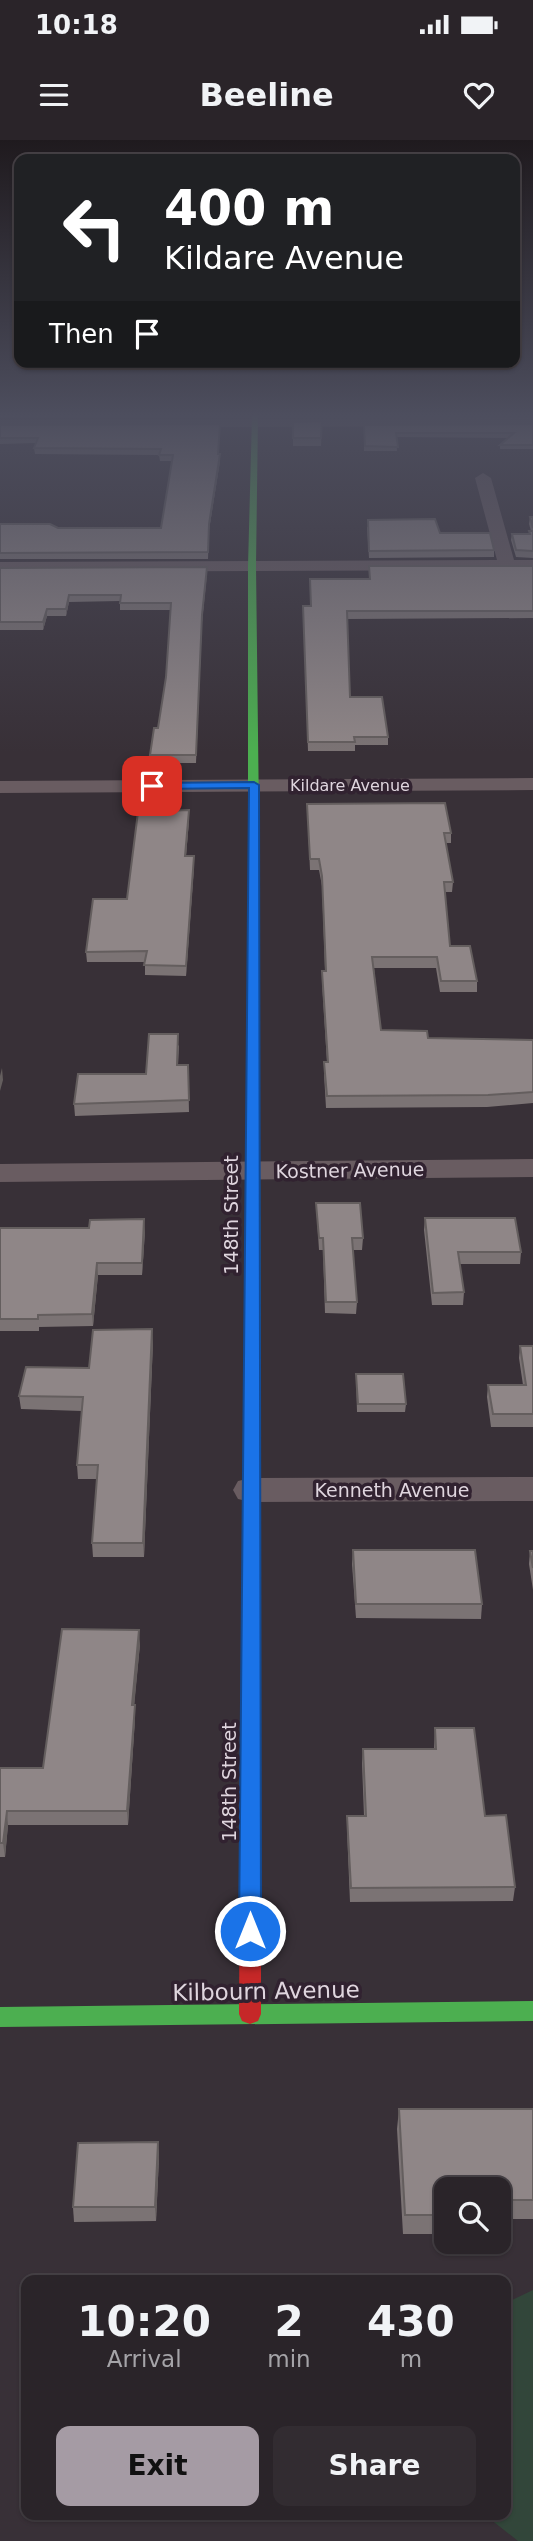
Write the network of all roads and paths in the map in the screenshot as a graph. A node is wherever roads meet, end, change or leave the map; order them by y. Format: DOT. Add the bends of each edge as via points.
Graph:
graph roads {
  1 [pos="253,528"];
  2 [pos="497,528"];
  3 [pos="507,565"];
  4 [pos="533,565"];
  5 [pos="252,566"];
  6 [pos="0,567"];
  7 [pos="533,784"];
  8 [pos="254,785"];
  9 [pos="0,787"];
  10 [pos="533,1168"];
  11 [pos="252,1171"];
  12 [pos="0,1172"];
  13 [pos="533,1489"];
  14 [pos="251,1490"];
  15 [pos="533,2011"];
  16 [pos="250,2014"];
  17 [pos="0,2017"];
  1 -- 5 [label="street, 148th Street"];
  2 -- 3 [label="street"];
  3 -- 4 [label="street"];
  3 -- 5 [label="street"];
  5 -- 6 [label="street"];
  5 -- 8 [label="street, 148th Street"];
  7 -- 8 [label="street, Kildare Avenue"];
  8 -- 9 [label="street, Kildare Avenue"];
  8 -- 11 [label="street, 148th Street"];
  10 -- 11 [label="street, Kostner Avenue"];
  11 -- 12 [label="street, Kostner Avenue"];
  11 -- 14 [label="street, 148th Street"];
  13 -- 14 [label="street, Kenneth Avenue"];
  14 -- 16 [label="street, 148th Street"];
  15 -- 16 [label="street, Kilbourn Avenue"];
  16 -- 17 [label="street, Kilbourn Avenue"];
}
